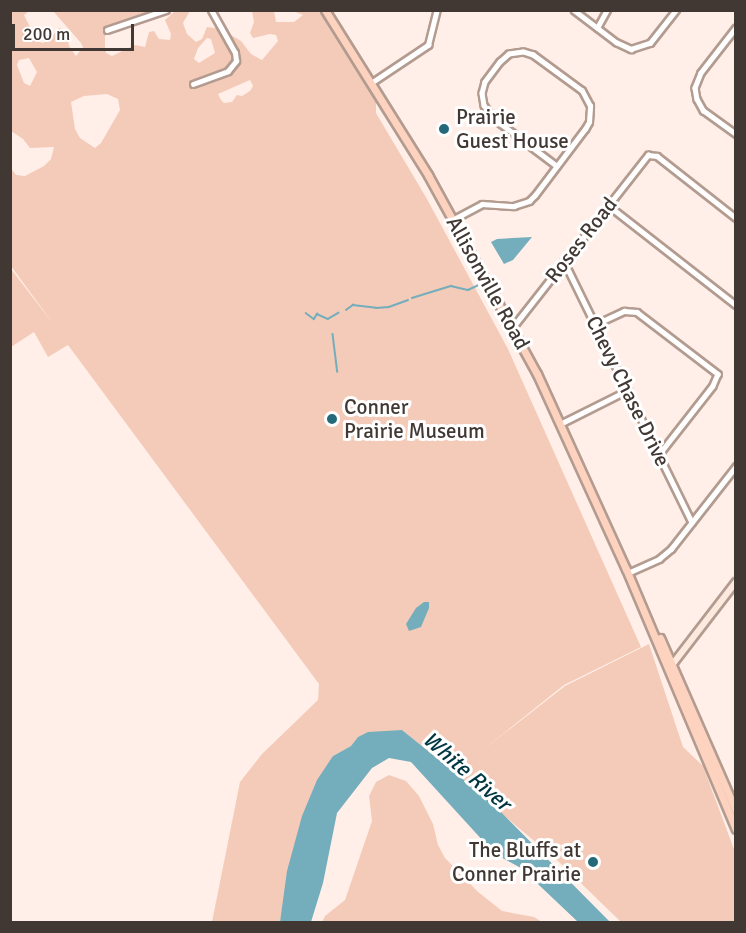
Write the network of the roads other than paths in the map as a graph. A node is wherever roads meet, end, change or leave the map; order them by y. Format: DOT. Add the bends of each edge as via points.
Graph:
graph roads {
  1 [pos="166,10"];
  2 [pos="212,10"];
  3 [pos="325,10"];
  4 [pos="437,10"];
  5 [pos="574,10"];
  6 [pos="607,10"];
  7 [pos="676,10"];
  8 [pos="597,28"];
  9 [pos="735,28"];
  10 [pos="107,30"];
  11 [pos="371,83"];
  12 [pos="193,84"];
  13 [pos="735,134"];
  14 [pos="557,165"];
  15 [pos="608,205"];
  16 [pos="735,218"];
  17 [pos="454,219"];
  18 [pos="564,261"];
  19 [pos="735,305"];
  20 [pos="596,324"];
  21 [pos="513,327"];
  22 [pos="628,390"];
  23 [pos="562,423"];
  24 [pos="659,455"];
  25 [pos="735,466"];
  26 [pos="692,522"];
  27 [pos="628,570"];
  28 [pos="735,582"];
  29 [pos="672,665"];
  30 [pos="735,811"];
  31 [pos="735,829"];
  1 -- 10 [label="street"];
  2 -- 12 [label="street" via="236,61 228,71"];
  3 -- 11 [label="main road, Allisonville Road"];
  4 -- 11 [label="street" via="428,45"];
  5 -- 8 [label="street"];
  6 -- 8 [label="street"];
  7 -- 8 [label="street" via="653,41 639,48 622,46"];
  9 -- 13 [label="street" via="701,73 695,92 703,110"];
  11 -- 17 [label="main road, Allisonville Road"];
  14 -- 14 [label="street" via="588,125 590,102 582,91 540,59 523,52 503,59 485,82 482,97 488,112"];
  14 -- 17 [label="street" via="526,203 482,204"];
  15 -- 16 [label="street, Roses Road" via="651,154"];
  15 -- 18 [label="street, Roses Road"];
  15 -- 19 [label="street"];
  17 -- 21 [label="main road, Allisonville Road"];
  18 -- 20 [label="street, Chevy Chase Drive"];
  18 -- 21 [label="street, Roses Road"];
  20 -- 22 [label="street, Chevy Chase Drive"];
  20 -- 24 [label="street" via="624,311 637,312 718,374 713,386"];
  21 -- 23 [label="main road, Allisonville Road"];
  22 -- 23 [label="street"];
  22 -- 24 [label="street, Chevy Chase Drive"];
  23 -- 27 [label="main road, Allisonville Road"];
  24 -- 26 [label="street, Chevy Chase Drive"];
  25 -- 26 [label="street"];
  26 -- 27 [label="street" via="664,555"];
  27 -- 29 [label="main road, Allisonville Road"];
  27 -- 31 [label="main road, Allisonville Road"];
  28 -- 29 [label="street"];
  29 -- 30 [label="main road, Allisonville Road"];
}
